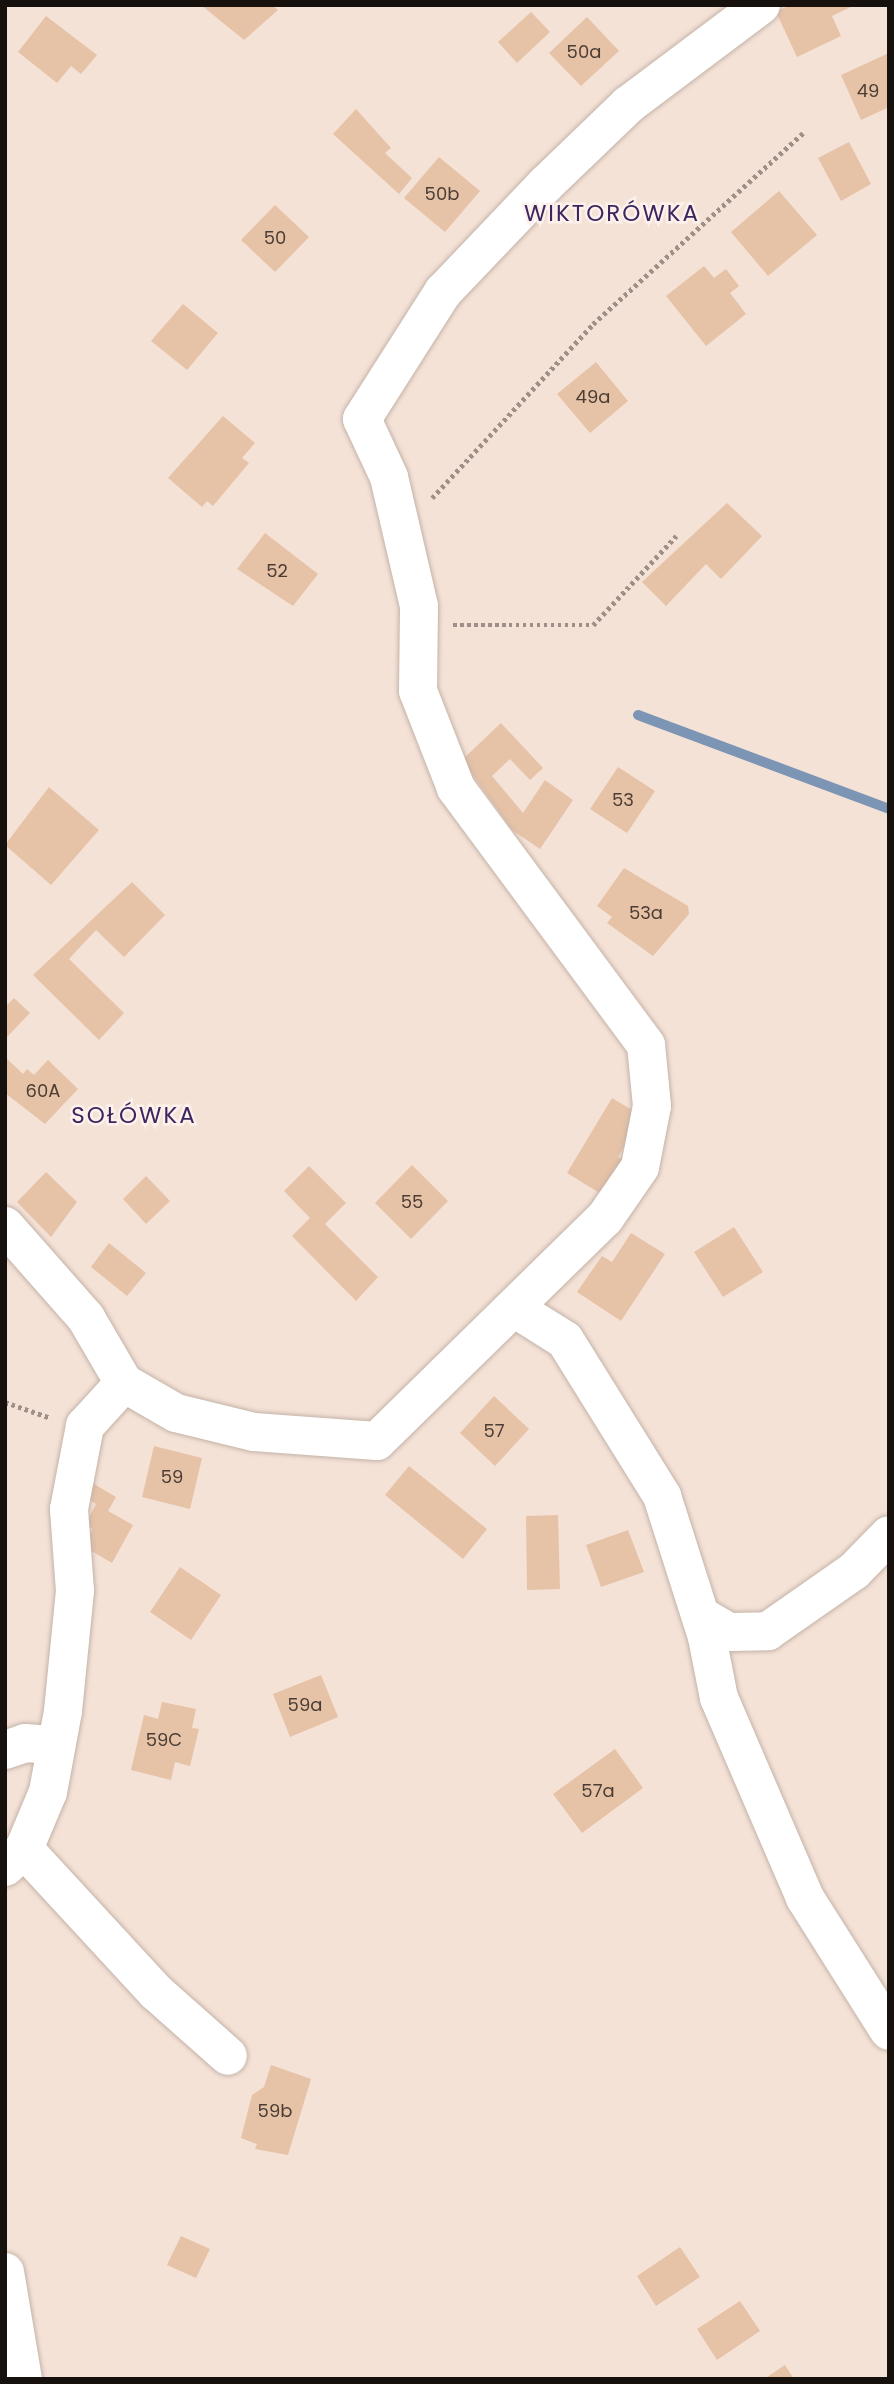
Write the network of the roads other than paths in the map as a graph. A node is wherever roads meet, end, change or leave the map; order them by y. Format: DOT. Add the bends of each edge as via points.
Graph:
graph roads {
  1 [pos="761,5"];
  2 [pos="5,1226"];
  3 [pos="514,1308"];
  4 [pos="124,1383"];
  5 [pos="889,1535"];
  6 [pos="701,1616"];
  7 [pos="54,1745"];
  8 [pos="5,1750"];
  9 [pos="15,1858"];
  10 [pos="889,2031"];
  11 [pos="228,2056"];
  12 [pos="5,2272"];
  13 [pos="23,2379"];
  1 -- 3 [label="street" via="628,105 443,292 362,419 395,502 419,620 418,691 457,788 646,1045 652,1107 639,1167 605,1218"];
  2 -- 4 [label="street" via="86,1318"];
  3 -- 4 [label="street" via="377,1441 254,1432 176,1413"];
  3 -- 6 [label="street" via="565,1340 601,1392 662,1496"];
  4 -- 7 [label="street" via="85,1426 69,1509 75,1591"];
  5 -- 6 [label="street" via="855,1571 768,1631 729,1632"];
  6 -- 10 [label="street" via="719,1698 805,1898"];
  7 -- 8 [label="street" via="25,1743"];
  7 -- 9 [label="street" via="48,1792"];
  9 -- 11 [label="street"];
  12 -- 13 [label="street"];
}
